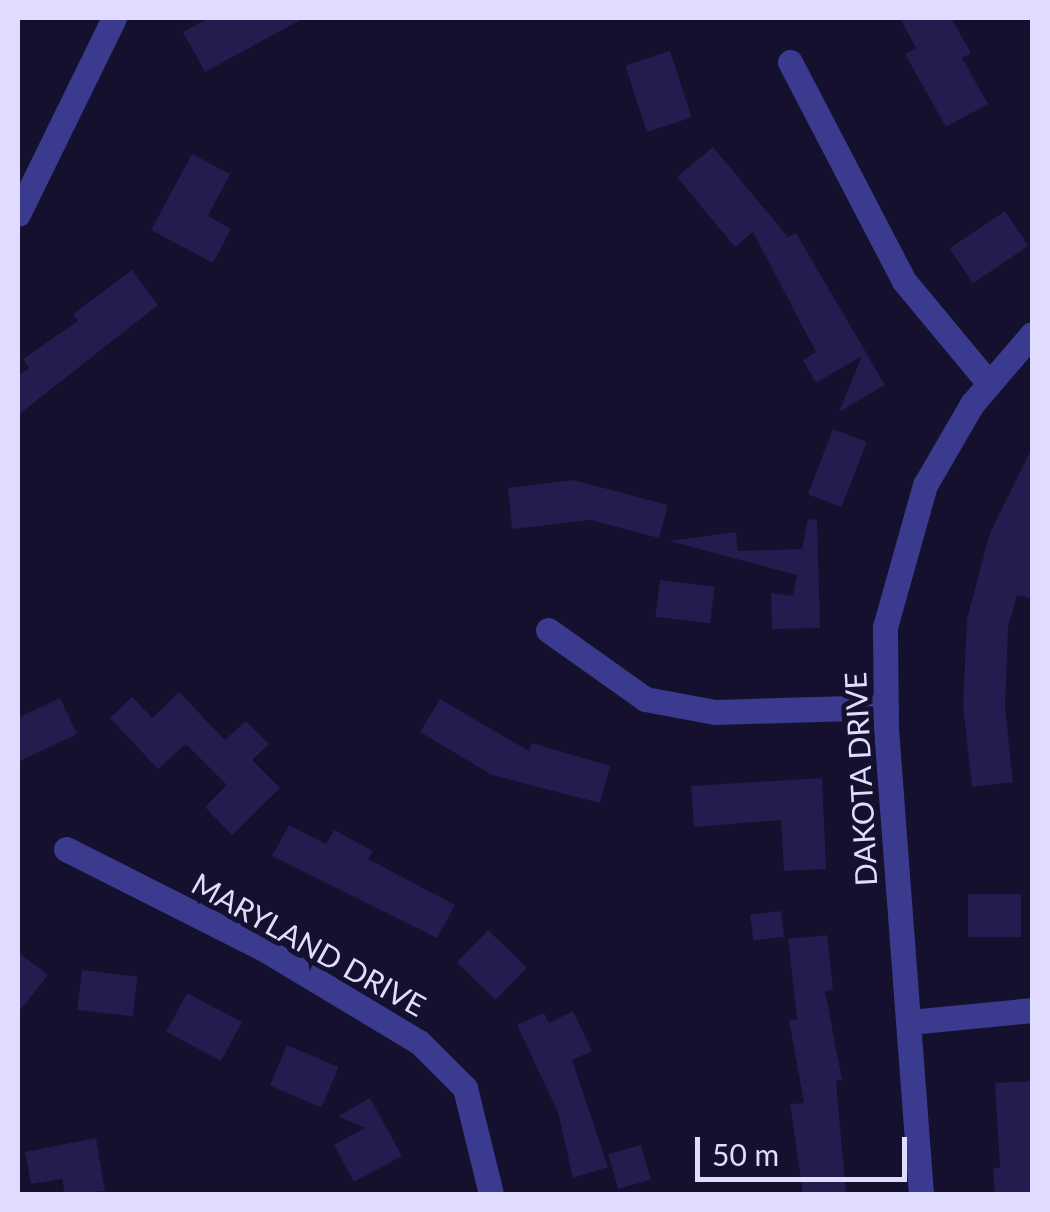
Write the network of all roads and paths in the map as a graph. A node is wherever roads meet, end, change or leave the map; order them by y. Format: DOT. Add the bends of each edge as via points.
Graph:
graph roads {
  1 [pos="114,18"];
  2 [pos="790,62"];
  3 [pos="18,214"];
  4 [pos="1032,334"];
  5 [pos="988,382"];
  6 [pos="548,630"];
  7 [pos="886,707"];
  8 [pos="66,849"];
  9 [pos="1032,1010"];
  10 [pos="910,1022"];
  11 [pos="491,1194"];
  12 [pos="921,1194"];
  1 -- 3 [label="street"];
  2 -- 5 [label="street" via="904,280"];
  4 -- 5 [label="street, DAKOTA DRIVE"];
  5 -- 7 [label="street, DAKOTA DRIVE" via="925,485 903,553 886,627"];
  6 -- 7 [label="street" via="646,699 715,712"];
  7 -- 10 [label="street, DAKOTA DRIVE"];
  8 -- 11 [label="street, MARYLAND DRIVE" via="264,949 419,1042 464,1088"];
  9 -- 10 [label="street"];
  10 -- 12 [label="street, DAKOTA DRIVE"];
}
